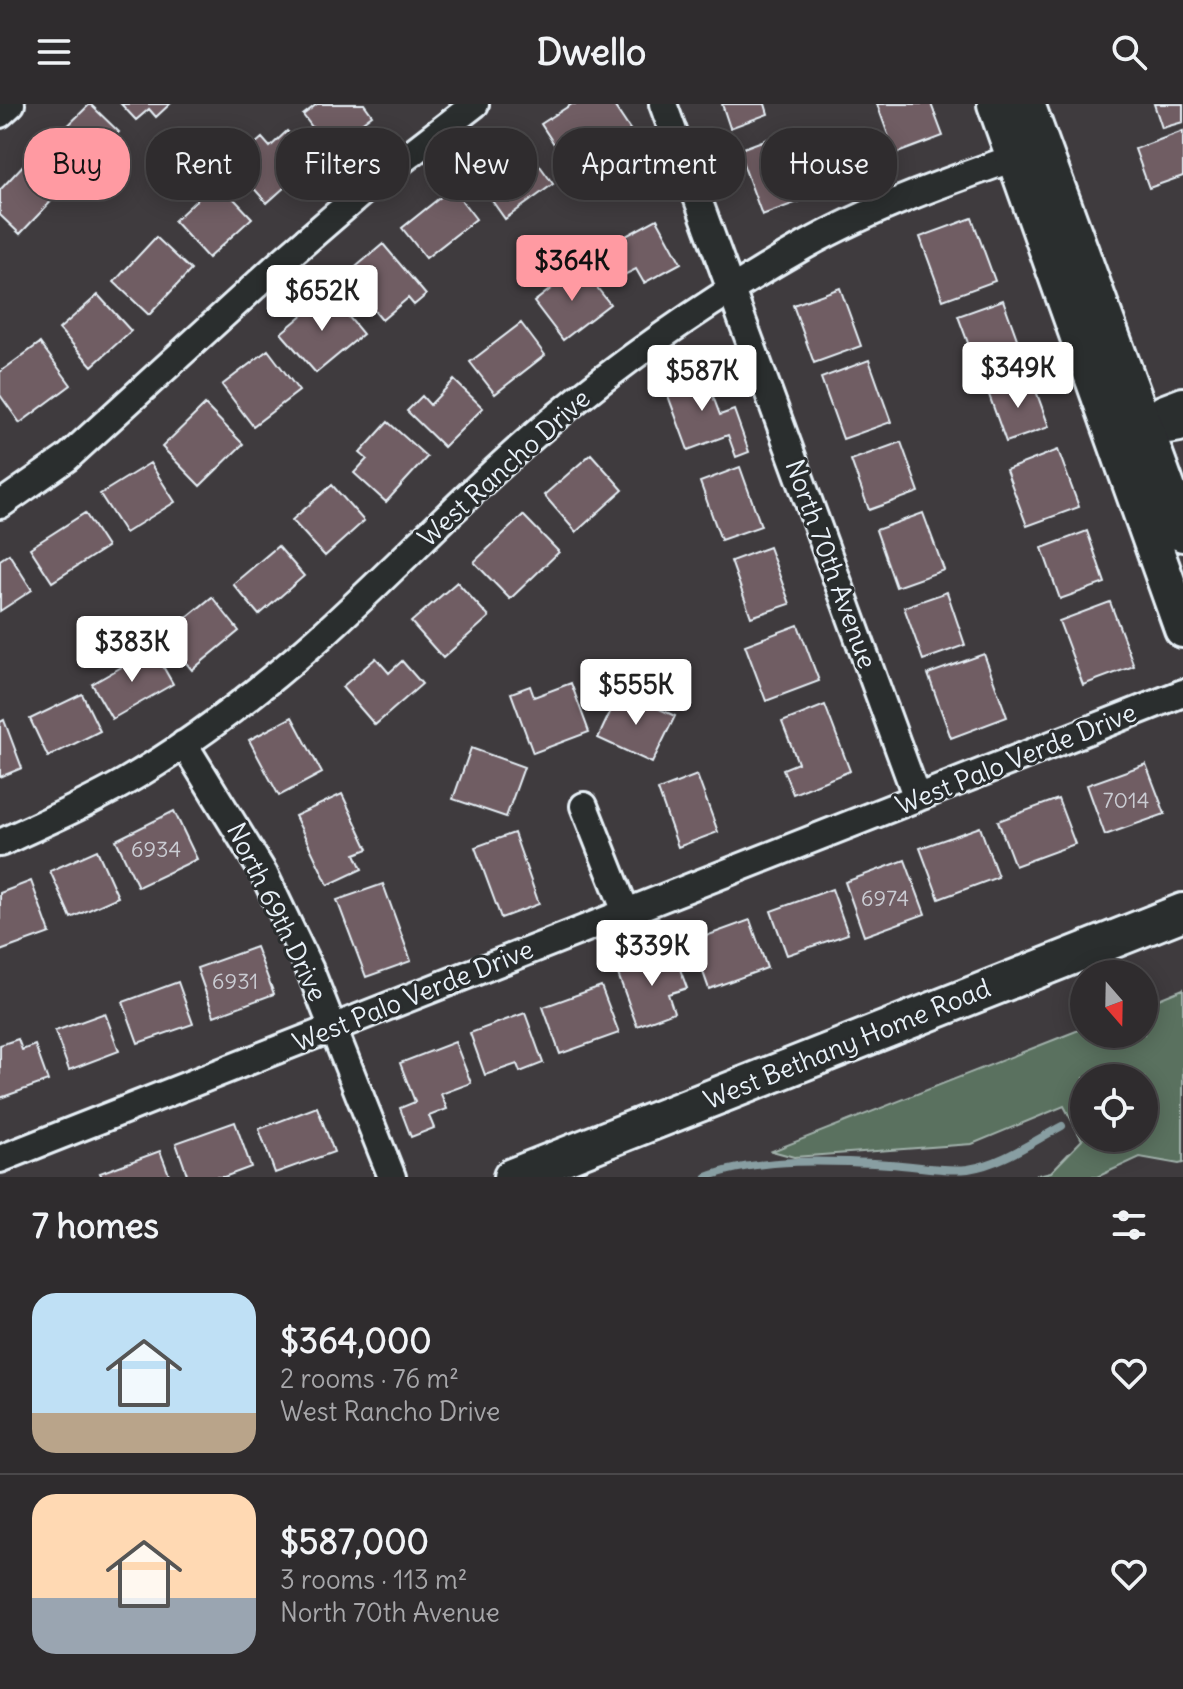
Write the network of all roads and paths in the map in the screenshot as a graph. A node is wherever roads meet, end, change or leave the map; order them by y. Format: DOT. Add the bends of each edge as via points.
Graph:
graph roads {
  1 [pos="11,104"];
  2 [pos="475,104"];
  3 [pos="663,104"];
  4 [pos="996,104"];
  5 [pos="1026,104"];
  6 [pos="0,114"];
  7 [pos="1028,152"];
  8 [pos="732,290"];
  9 [pos="1183,401"];
  10 [pos="1183,427"];
  11 [pos="1130,434"];
  12 [pos="0,505"];
  13 [pos="1183,533"];
  14 [pos="1183,629"];
  15 [pos="1183,693"];
  16 [pos="184,744"];
  17 [pos="917,798"];
  18 [pos="584,806"];
  19 [pos="0,843"];
  20 [pos="626,912"];
  21 [pos="1183,912"];
  22 [pos="333,1028"];
  23 [pos="0,1159"];
  24 [pos="392,1177"];
  25 [pos="512,1177"];
  1 -- 6 [label="street"];
  2 -- 12 [label="street" via="278,265 67,458"];
  3 -- 8 [label="street, North 70th Avenue"];
  4 -- 7 [label="street"];
  5 -- 7 [label="street"];
  7 -- 8 [label="street, West Rancho Drive" via="884,208 807,244"];
  7 -- 11 [label="street"];
  8 -- 16 [label="street, West Rancho Drive" via="550,422 316,640"];
  8 -- 17 [label="street, North 70th Avenue"];
  9 -- 11 [label="street" via="1162,409"];
  10 -- 11 [label="street"];
  11 -- 13 [label="street"];
  11 -- 14 [label="street"];
  15 -- 17 [label="street, West Palo Verde Drive"];
  16 -- 19 [label="street, West Rancho Drive" via="125,782"];
  16 -- 22 [label="street, North 69th Drive" via="264,874"];
  17 -- 20 [label="street, West Palo Verde Drive"];
  18 -- 20 [label="street"];
  20 -- 22 [label="street, West Palo Verde Drive"];
  21 -- 25 [label="street, West Bethany Home Road"];
  22 -- 23 [label="street, West Palo Verde Drive"];
  22 -- 24 [label="street, North 69th Drive"];
}
